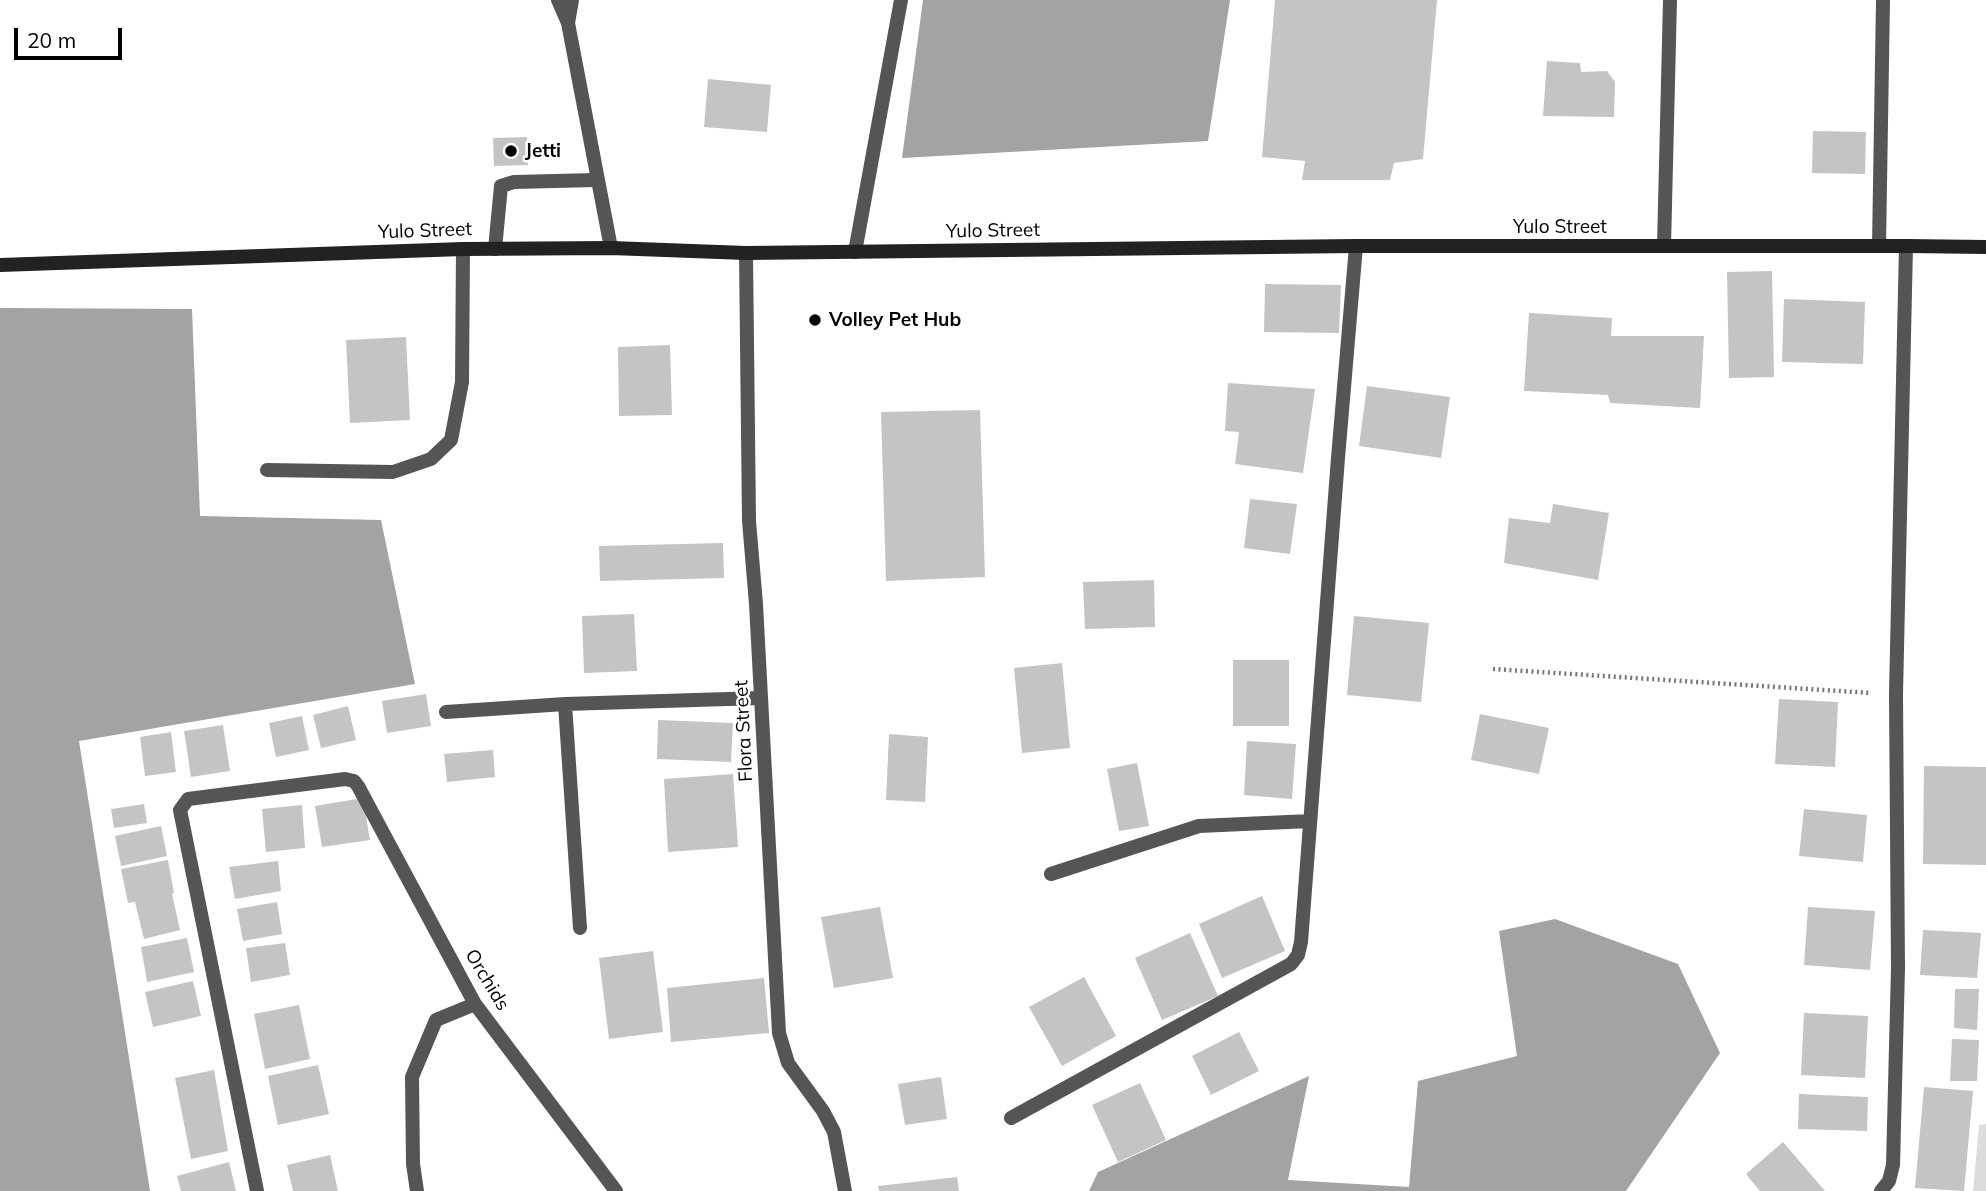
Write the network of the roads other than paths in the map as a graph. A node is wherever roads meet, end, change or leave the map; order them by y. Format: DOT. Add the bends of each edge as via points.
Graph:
graph roads {
  1 [pos="558,0"];
  2 [pos="572,0"];
  3 [pos="901,0"];
  4 [pos="1670,0"];
  5 [pos="1883,0"];
  6 [pos="568,23"];
  7 [pos="597,180"];
  8 [pos="1356,246"];
  9 [pos="1664,246"];
  10 [pos="1879,246"];
  11 [pos="1906,246"];
  12 [pos="1986,247"];
  13 [pos="611,248"];
  14 [pos="463,249"];
  15 [pos="495,249"];
  16 [pos="855,252"];
  17 [pos="746,253"];
  18 [pos="0,265"];
  19 [pos="267,470"];
  20 [pos="761,698"];
  21 [pos="565,704"];
  22 [pos="446,712"];
  23 [pos="1310,821"];
  24 [pos="1051,874"];
  25 [pos="580,928"];
  26 [pos="475,1004"];
  27 [pos="1011,1118"];
  28 [pos="257,1191"];
  29 [pos="417,1191"];
  30 [pos="616,1191"];
  31 [pos="845,1191"];
  32 [pos="1881,1191"];
  1 -- 6 [label="street"];
  2 -- 6 [label="street"];
  3 -- 16 [label="street"];
  4 -- 9 [label="street"];
  5 -- 10 [label="street"];
  6 -- 7 [label="street"];
  7 -- 13 [label="street"];
  7 -- 15 [label="street" via="514,182 501,187"];
  8 -- 9 [label="main road, Yulo Street"];
  8 -- 16 [label="main road, Yulo Street"];
  8 -- 23 [label="street"];
  9 -- 10 [label="main road, Yulo Street"];
  10 -- 11 [label="main road, Yulo Street"];
  11 -- 12 [label="main road, Yulo Street"];
  11 -- 32 [label="street" via="1896,694 1898,968 1893,1165"];
  13 -- 15 [label="main road, Yulo Street"];
  13 -- 17 [label="main road, Yulo Street"];
  14 -- 15 [label="main road, Yulo Street"];
  14 -- 18 [label="main road, Yulo Street"];
  14 -- 19 [label="street" via="462,382 451,440 431,459 393,472"];
  16 -- 17 [label="main road, Yulo Street"];
  17 -- 20 [label="street, Flora Street" via="749,521"];
  20 -- 21 [label="street"];
  20 -- 31 [label="street, Flora Street" via="779,1033 789,1063 834,1132"];
  21 -- 22 [label="street"];
  21 -- 25 [label="street"];
  23 -- 24 [label="street" via="1199,826"];
  23 -- 27 [label="street" via="1301,942 1291,964"];
  26 -- 28 [label="street, Orchids" via="354,781 188,799 180,810"];
  26 -- 29 [label="street" via="436,1020 412,1077"];
  26 -- 30 [label="street, Orchids"];
}
